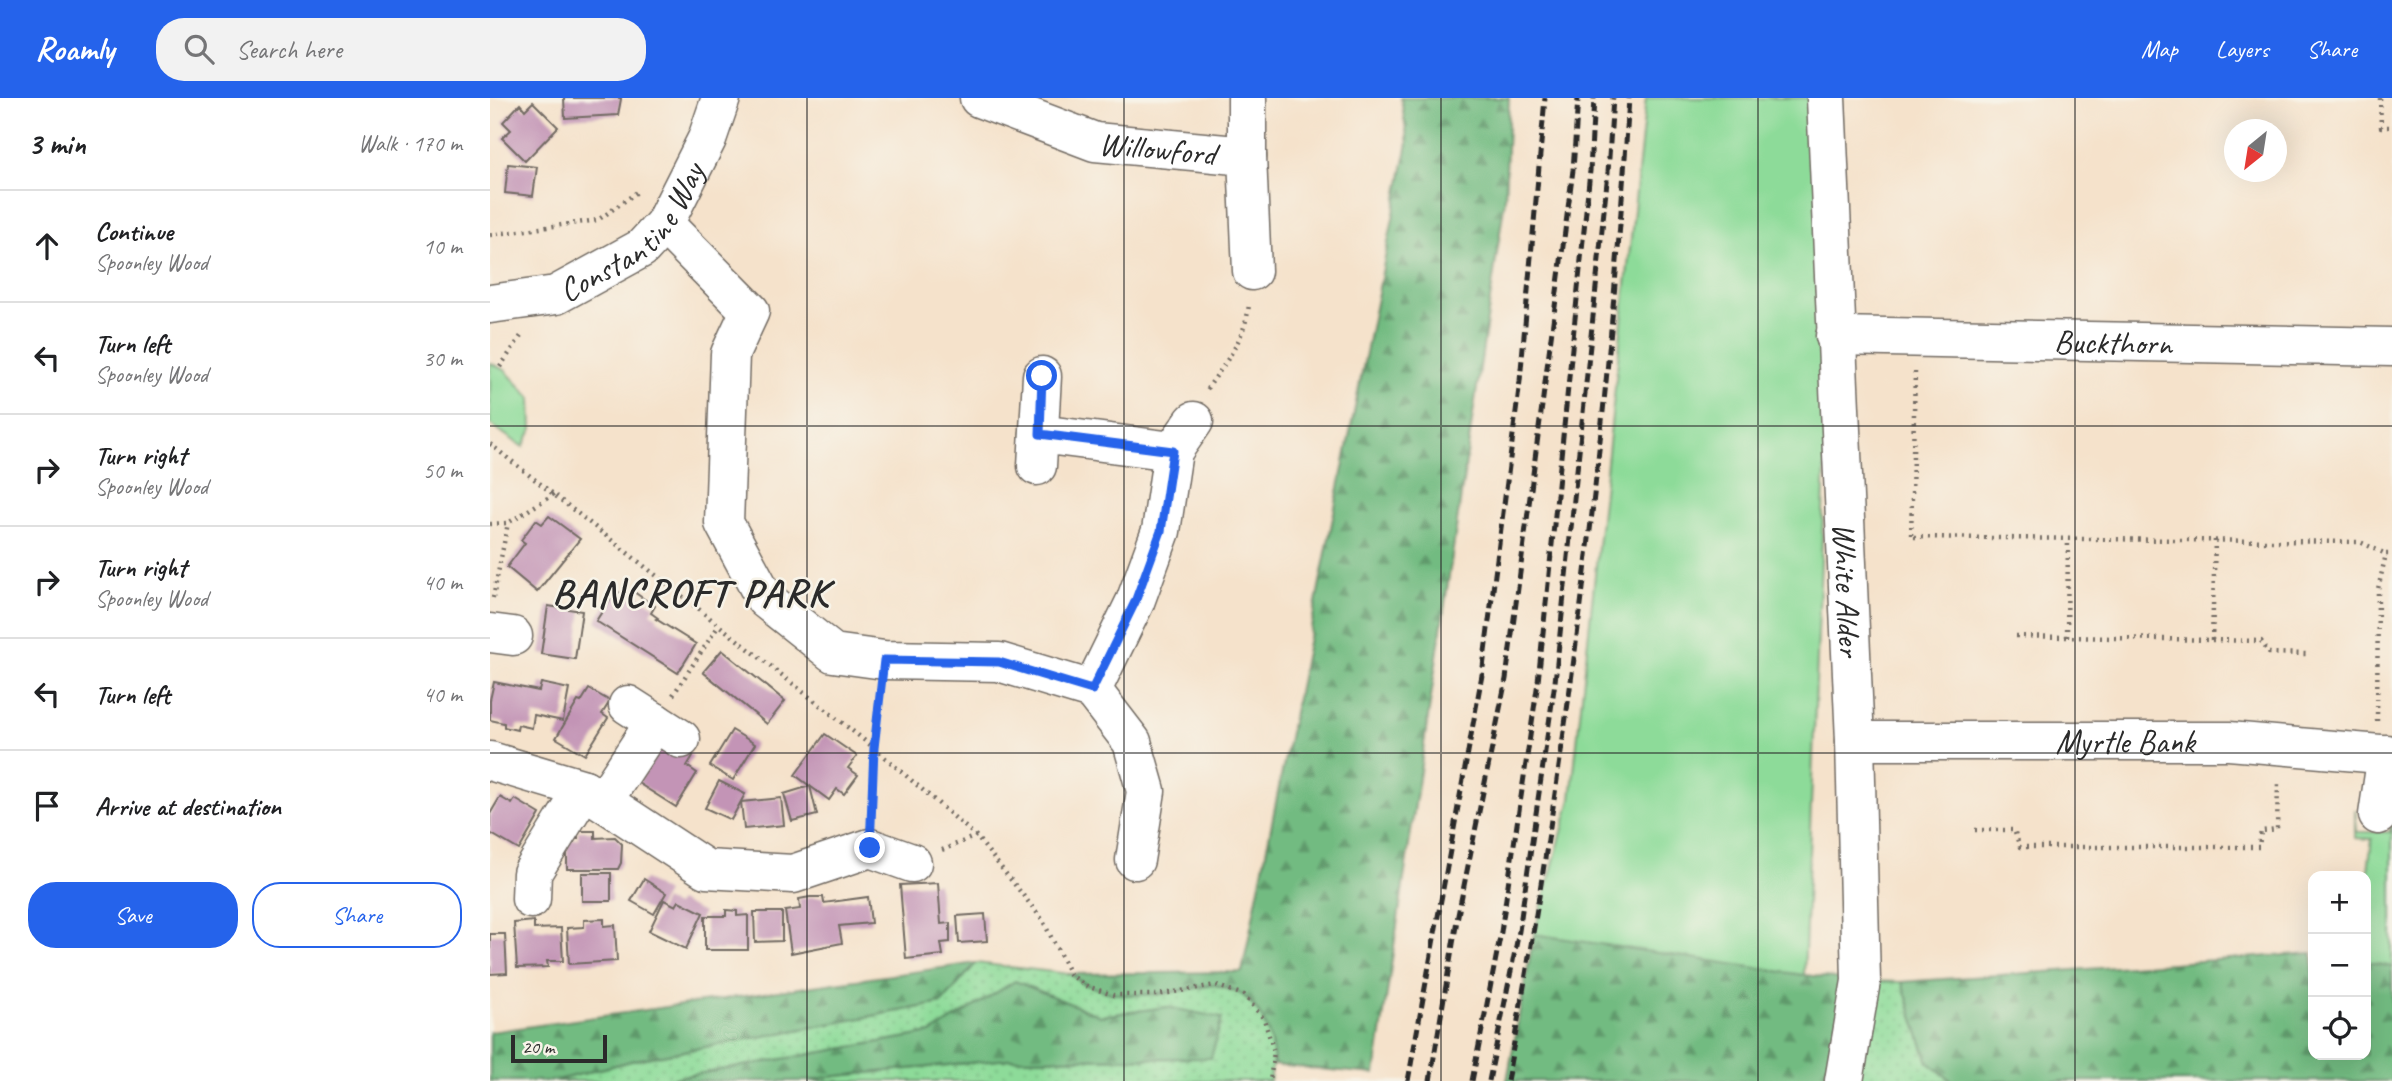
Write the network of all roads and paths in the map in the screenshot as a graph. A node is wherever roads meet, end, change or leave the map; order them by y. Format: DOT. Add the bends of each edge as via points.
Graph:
graph roads {
  1 [pos="721,98"];
  2 [pos="979,98"];
  3 [pos="1247,98"];
  4 [pos="1826,98"];
  5 [pos="2379,98"];
  6 [pos="2392,127"];
  7 [pos="1247,156"];
  8 [pos="642,189"];
  9 [pos="664,225"];
  10 [pos="490,235"];
  11 [pos="1252,271"];
  12 [pos="490,304"];
  13 [pos="1835,337"];
  14 [pos="1916,340"];
  15 [pos="2392,347"];
  16 [pos="1042,376"];
  17 [pos="1183,436"];
  18 [pos="490,444"];
  19 [pos="554,495"];
  20 [pos="508,523"];
  21 [pos="490,524"];
  22 [pos="2068,539"];
  23 [pos="2215,540"];
  24 [pos="2389,554"];
  25 [pos="498,623"];
  26 [pos="719,625"];
  27 [pos="2017,636"];
  28 [pos="2067,637"];
  29 [pos="2212,640"];
  30 [pos="2306,654"];
  31 [pos="884,660"];
  32 [pos="1092,690"];
  33 [pos="655,722"];
  34 [pos="1855,741"];
  35 [pos="2278,745"];
  36 [pos="874,748"];
  37 [pos="2386,754"];
  38 [pos="490,761"];
  39 [pos="593,795"];
  40 [pos="2378,815"];
  41 [pos="1975,830"];
  42 [pos="870,848"];
  43 [pos="1135,860"];
  44 [pos="912,863"];
  45 [pos="531,900"];
  46 [pos="1842,1079"];
  47 [pos="1270,1081"];
  1 -- 9 [label="street, Constantine Way" via="707,139"];
  2 -- 7 [label="street, Willowford" via="1095,142"];
  3 -- 7 [label="street, Willowford"];
  4 -- 13 [label="street, White Alder"];
  5 -- 6 [label="path" via="2381,127"];
  7 -- 11 [label="street"];
  8 -- 10 [label="path" via="598,220"];
  9 -- 12 [label="street, Constantine Way" via="642,248 556,295"];
  9 -- 31 [label="street" via="750,311 730,354 724,523 765,599 834,653"];
  11 -- 17 [label="path" via="1248,314 1239,342"];
  13 -- 14 [label="street, Buckthorn"];
  13 -- 34 [label="street, White Alder"];
  14 -- 15 [label="street, Buckthorn"];
  14 -- 22 [label="path" via="1911,537"];
  16 -- 17 [label="street" via="1038,450"];
  17 -- 32 [label="street" via="1161,531 1135,602"];
  18 -- 19 [label="path"];
  19 -- 20 [label="path"];
  19 -- 26 [label="path"];
  20 -- 21 [label="path"];
  20 -- 25 [label="path"];
  22 -- 23 [label="path"];
  22 -- 28 [label="path"];
  23 -- 24 [label="path" via="2360,542"];
  23 -- 29 [label="path"];
  24 -- 37 [label="path" via="2378,589"];
  26 -- 33 [label="path"];
  26 -- 36 [label="path"];
  27 -- 28 [label="path"];
  28 -- 29 [label="path"];
  29 -- 30 [label="path" via="2261,641 2269,653"];
  31 -- 32 [label="street" via="999,662"];
  31 -- 36 [label="path"];
  32 -- 43 [label="street" via="1132,742 1146,791"];
  33 -- 39 [label="street"];
  34 -- 35 [label="street, Myrtle Bank" via="2229,741"];
  34 -- 46 [label="street, White Alder" via="1861,981"];
  35 -- 37 [label="street, Myrtle Bank"];
  35 -- 41 [label="path" via="2277,829 2261,831 2259,847 2020,847 2014,831"];
  36 -- 42 [label="path"];
  36 -- 47 [label="path" via="976,836 1042,919 1070,974 1084,985 1113,995 1157,995 1215,985 1244,995 1265,1019 1273,1052"];
  37 -- 40 [label="street"];
  38 -- 39 [label="street"];
  39 -- 42 [label="street" via="706,869 793,874"];
  39 -- 45 [label="street" via="531,873"];
  42 -- 44 [label="street"];
}
